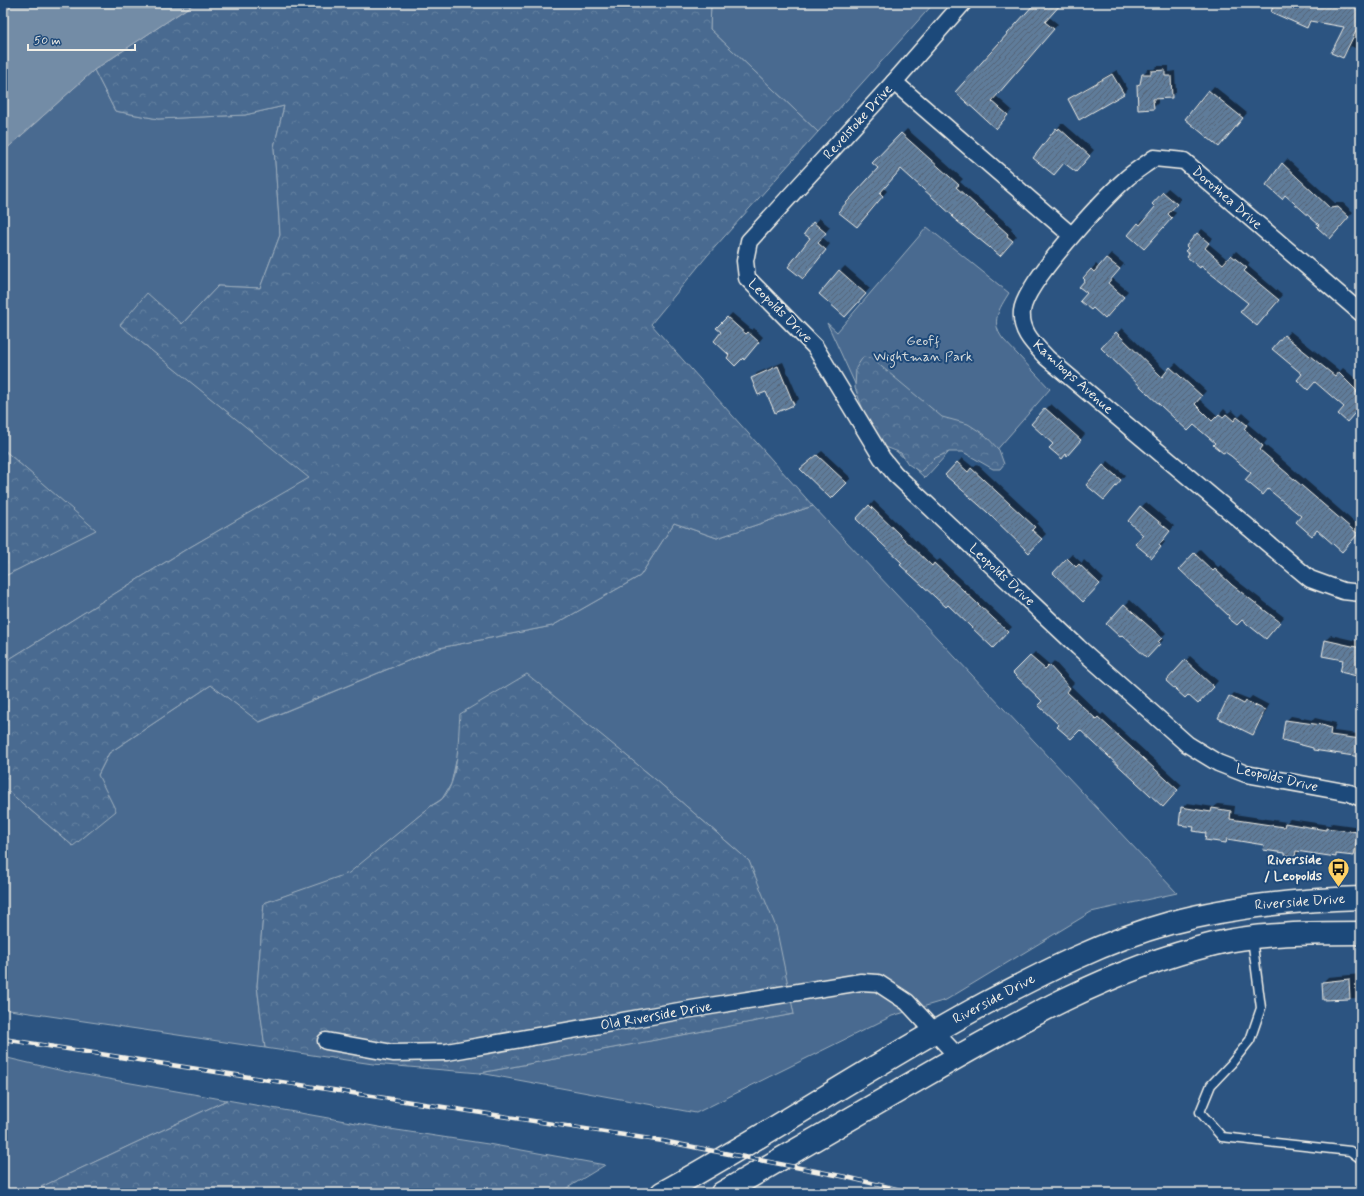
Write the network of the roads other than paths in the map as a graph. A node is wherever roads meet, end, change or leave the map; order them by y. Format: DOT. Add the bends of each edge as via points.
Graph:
graph roads {
  1 [pos="963,3"];
  2 [pos="894,82"];
  3 [pos="1072,235"];
  4 [pos="750,240"];
  5 [pos="1361,313"];
  6 [pos="1361,593"];
  7 [pos="1361,798"];
  8 [pos="1361,898"];
  9 [pos="1361,933"];
  10 [pos="1252,938"];
  11 [pos="933,1031"];
  12 [pos="326,1041"];
  13 [pos="958,1057"];
  14 [pos="1361,1159"];
  15 [pos="662,1193"];
  16 [pos="722,1193"];
  1 -- 2 [label="street, Revelstoke Drive"];
  2 -- 3 [label="street"];
  2 -- 4 [label="street, Revelstoke Drive"];
  3 -- 5 [label="street, Dorothea Drive" via="1127,178 1154,158 1184,161"];
  3 -- 6 [label="street, Kamloops Avenue" via="1027,294 1022,311 1026,335 1047,358 1310,579"];
  4 -- 7 [label="street, Leopolds Drive" via="745,261 747,278 815,347 882,458 895,474 1078,647 1187,744 1218,763 1246,774 1350,793"];
  8 -- 11 [label="main road, Riverside Drive" via="1259,904 1168,923 1068,960"];
  9 -- 10 [label="main road"];
  10 -- 13 [label="main road" via="1188,951 1104,980 1076,992"];
  10 -- 14 [label="lane" via="1261,1008 1250,1040 1211,1085 1200,1112 1222,1137 1350,1151"];
  11 -- 12 [label="street, Old Riverside Drive" via="907,1002 878,983 861,982 447,1052 393,1053"];
  11 -- 13 [label="street, Old Riverside Drive"];
  11 -- 15 [label="main road, Riverside Drive"];
  13 -- 16 [label="main road"];
}
